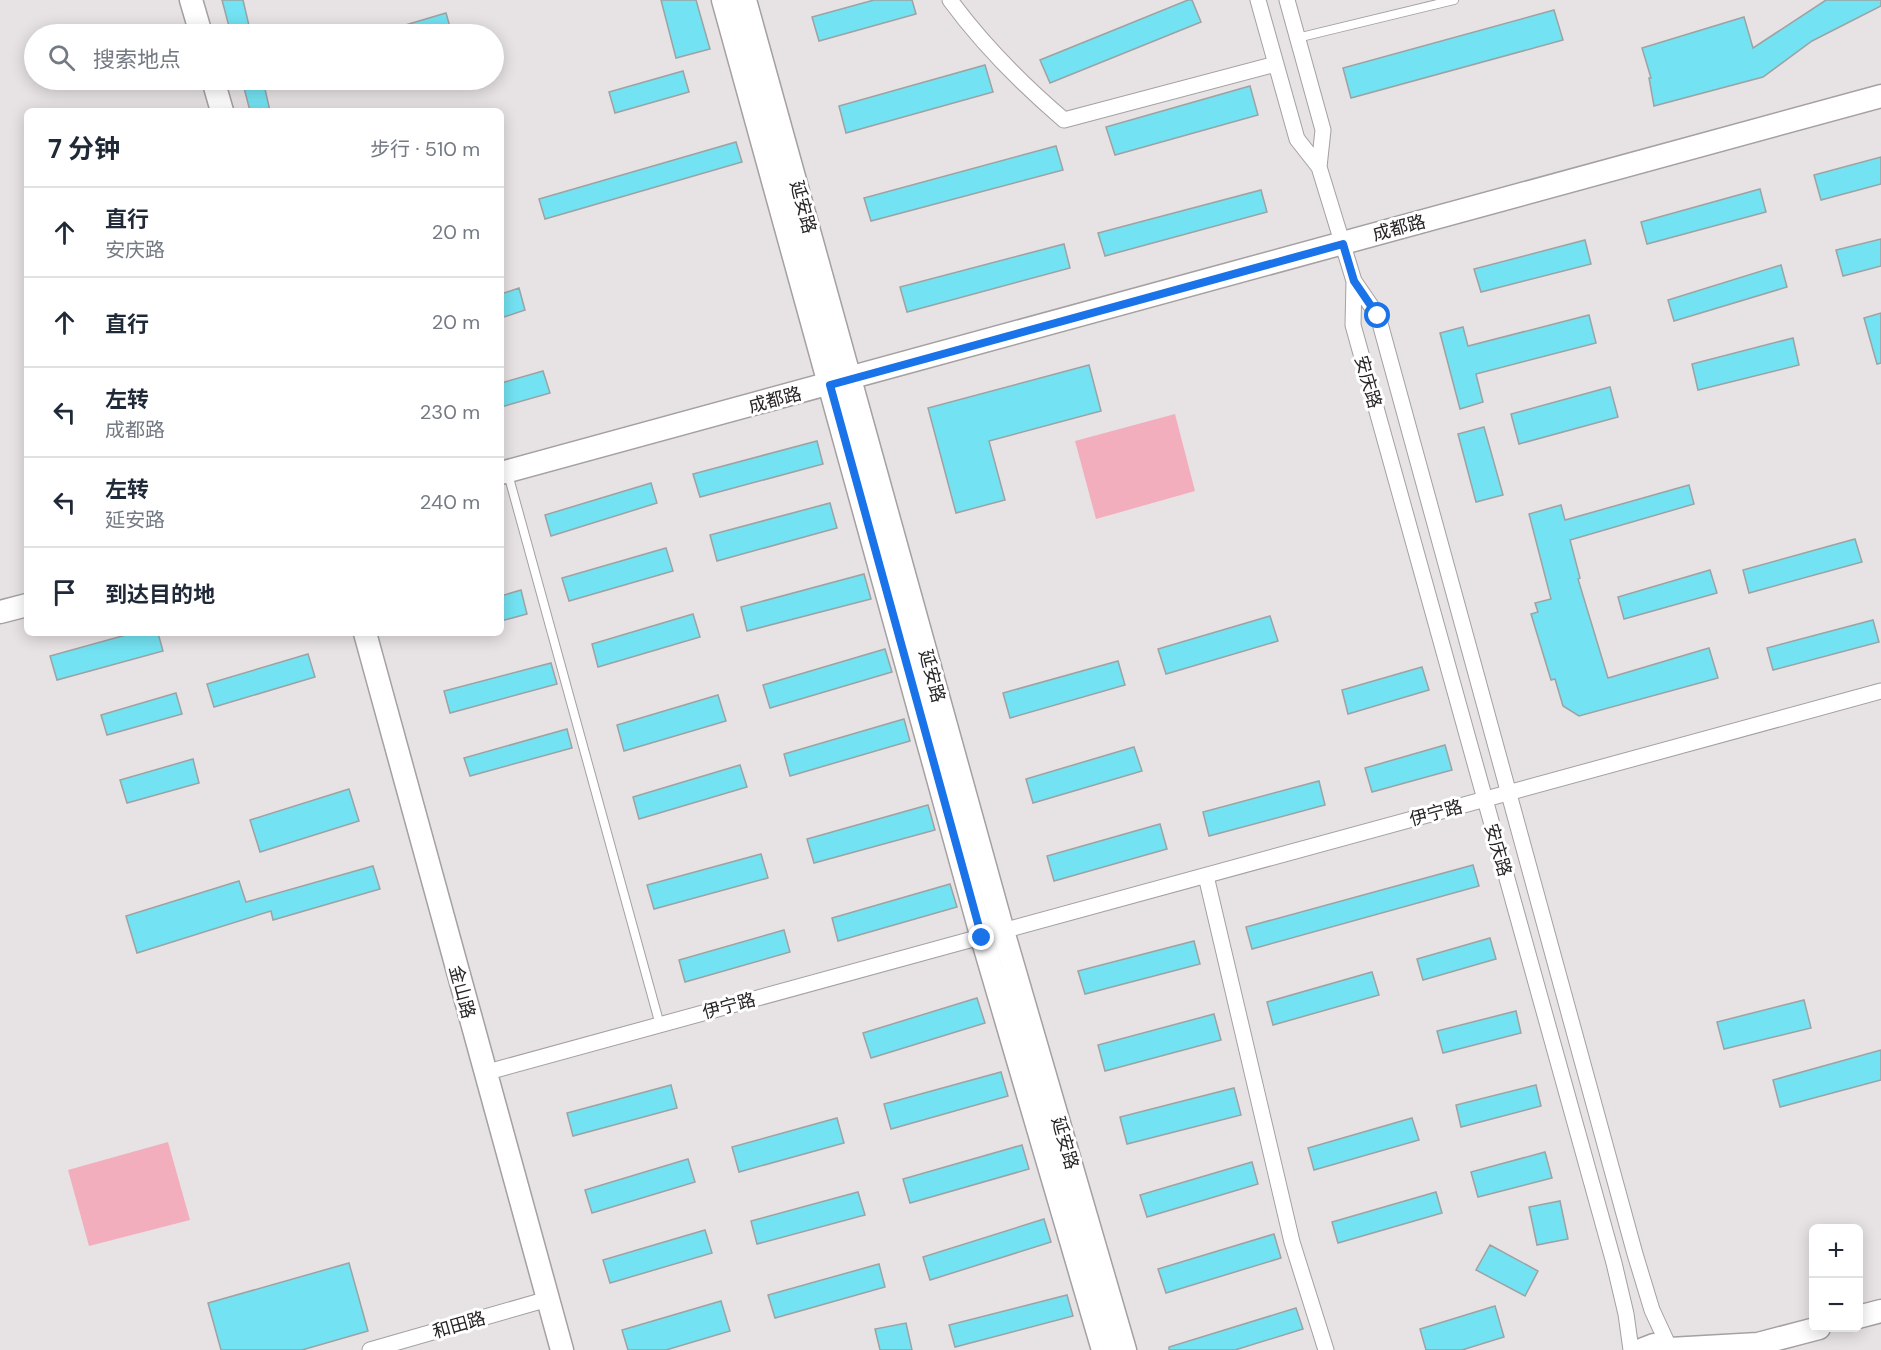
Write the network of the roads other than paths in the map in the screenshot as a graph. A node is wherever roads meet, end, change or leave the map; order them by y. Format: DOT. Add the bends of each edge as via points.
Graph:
graph roads {
  1 [pos="191,0"];
  2 [pos="723,0"];
  3 [pos="745,0"];
  4 [pos="950,0"];
  5 [pos="1258,0"];
  6 [pos="1287,0"];
  7 [pos="1454,0"];
  8 [pos="198,24"];
  9 [pos="1297,38"];
  10 [pos="1276,64"];
  11 [pos="216,90"];
  12 [pos="1881,96"];
  13 [pos="221,108"];
  14 [pos="1319,167"];
  15 [pos="1343,244"];
  16 [pos="1354,281"];
  17 [pos="840,382"];
  18 [pos="504,472"];
  19 [pos="24,606"];
  20 [pos="0,612"];
  21 [pos="366,636"];
  22 [pos="1881,691"];
  23 [pos="1510,793"];
  24 [pos="1485,800"];
  25 [pos="1206,876"];
  26 [pos="997,933"];
  27 [pos="973,939"];
  28 [pos="660,1025"];
  29 [pos="484,1073"];
  30 [pos="548,1299"];
  31 [pos="1881,1311"];
  32 [pos="1863,1316"];
  33 [pos="1809,1331"];
  34 [pos="1752,1347"];
  35 [pos="1671,1349"];
  36 [pos="370,1350"];
  37 [pos="561,1350"];
  38 [pos="1103,1350"];
  39 [pos="1125,1350"];
  40 [pos="1326,1350"];
  41 [pos="1631,1350"];
  42 [pos="1641,1350"];
  1 -- 8 [label="street"];
  2 -- 17 [label="street, 延安路"];
  3 -- 17 [label="street, 延安路"];
  4 -- 10 [label="street" via="984,43 1064,120"];
  5 -- 10 [label="street"];
  6 -- 9 [label="street"];
  7 -- 9 [label="lane"];
  9 -- 14 [label="street" via="1323,130"];
  10 -- 14 [label="street" via="1297,139"];
  11 -- 13 [label="street"];
  12 -- 15 [label="street, 成都路"];
  14 -- 15 [label="street"];
  15 -- 16 [label="street"];
  15 -- 17 [label="street, 成都路"];
  16 -- 23 [label="street, 安庆路" via="1378,316"];
  16 -- 24 [label="street, 安庆路" via="1353,325"];
  17 -- 18 [label="street, 成都路"];
  17 -- 26 [label="street, 延安路"];
  17 -- 38 [label="street, 延安路" via="982,938"];
  18 -- 28 [label="lane"];
  19 -- 20 [label="street"];
  21 -- 29 [label="street, 金山路"];
  22 -- 23 [label="street, 伊宁路"];
  23 -- 24 [label="street, 伊宁路"];
  23 -- 35 [label="street, 安庆路" via="1635,1254 1652,1310"];
  24 -- 25 [label="street, 伊宁路"];
  24 -- 41 [label="street, 安庆路" via="1614,1263"];
  25 -- 26 [label="street, 伊宁路"];
  25 -- 40 [label="street" via="1292,1242"];
  26 -- 39 [label="street, 延安路"];
  27 -- 28 [label="street, 伊宁路"];
  28 -- 29 [label="street, 伊宁路"];
  29 -- 30 [label="street, 金山路"];
  30 -- 36 [label="street, 和田路"];
  30 -- 37 [label="street, 金山路"];
  31 -- 32 [label="street"];
  33 -- 34 [label="street"];
  34 -- 35 [label="street"];
  35 -- 42 [label="street" via="1654,1345"];
}
